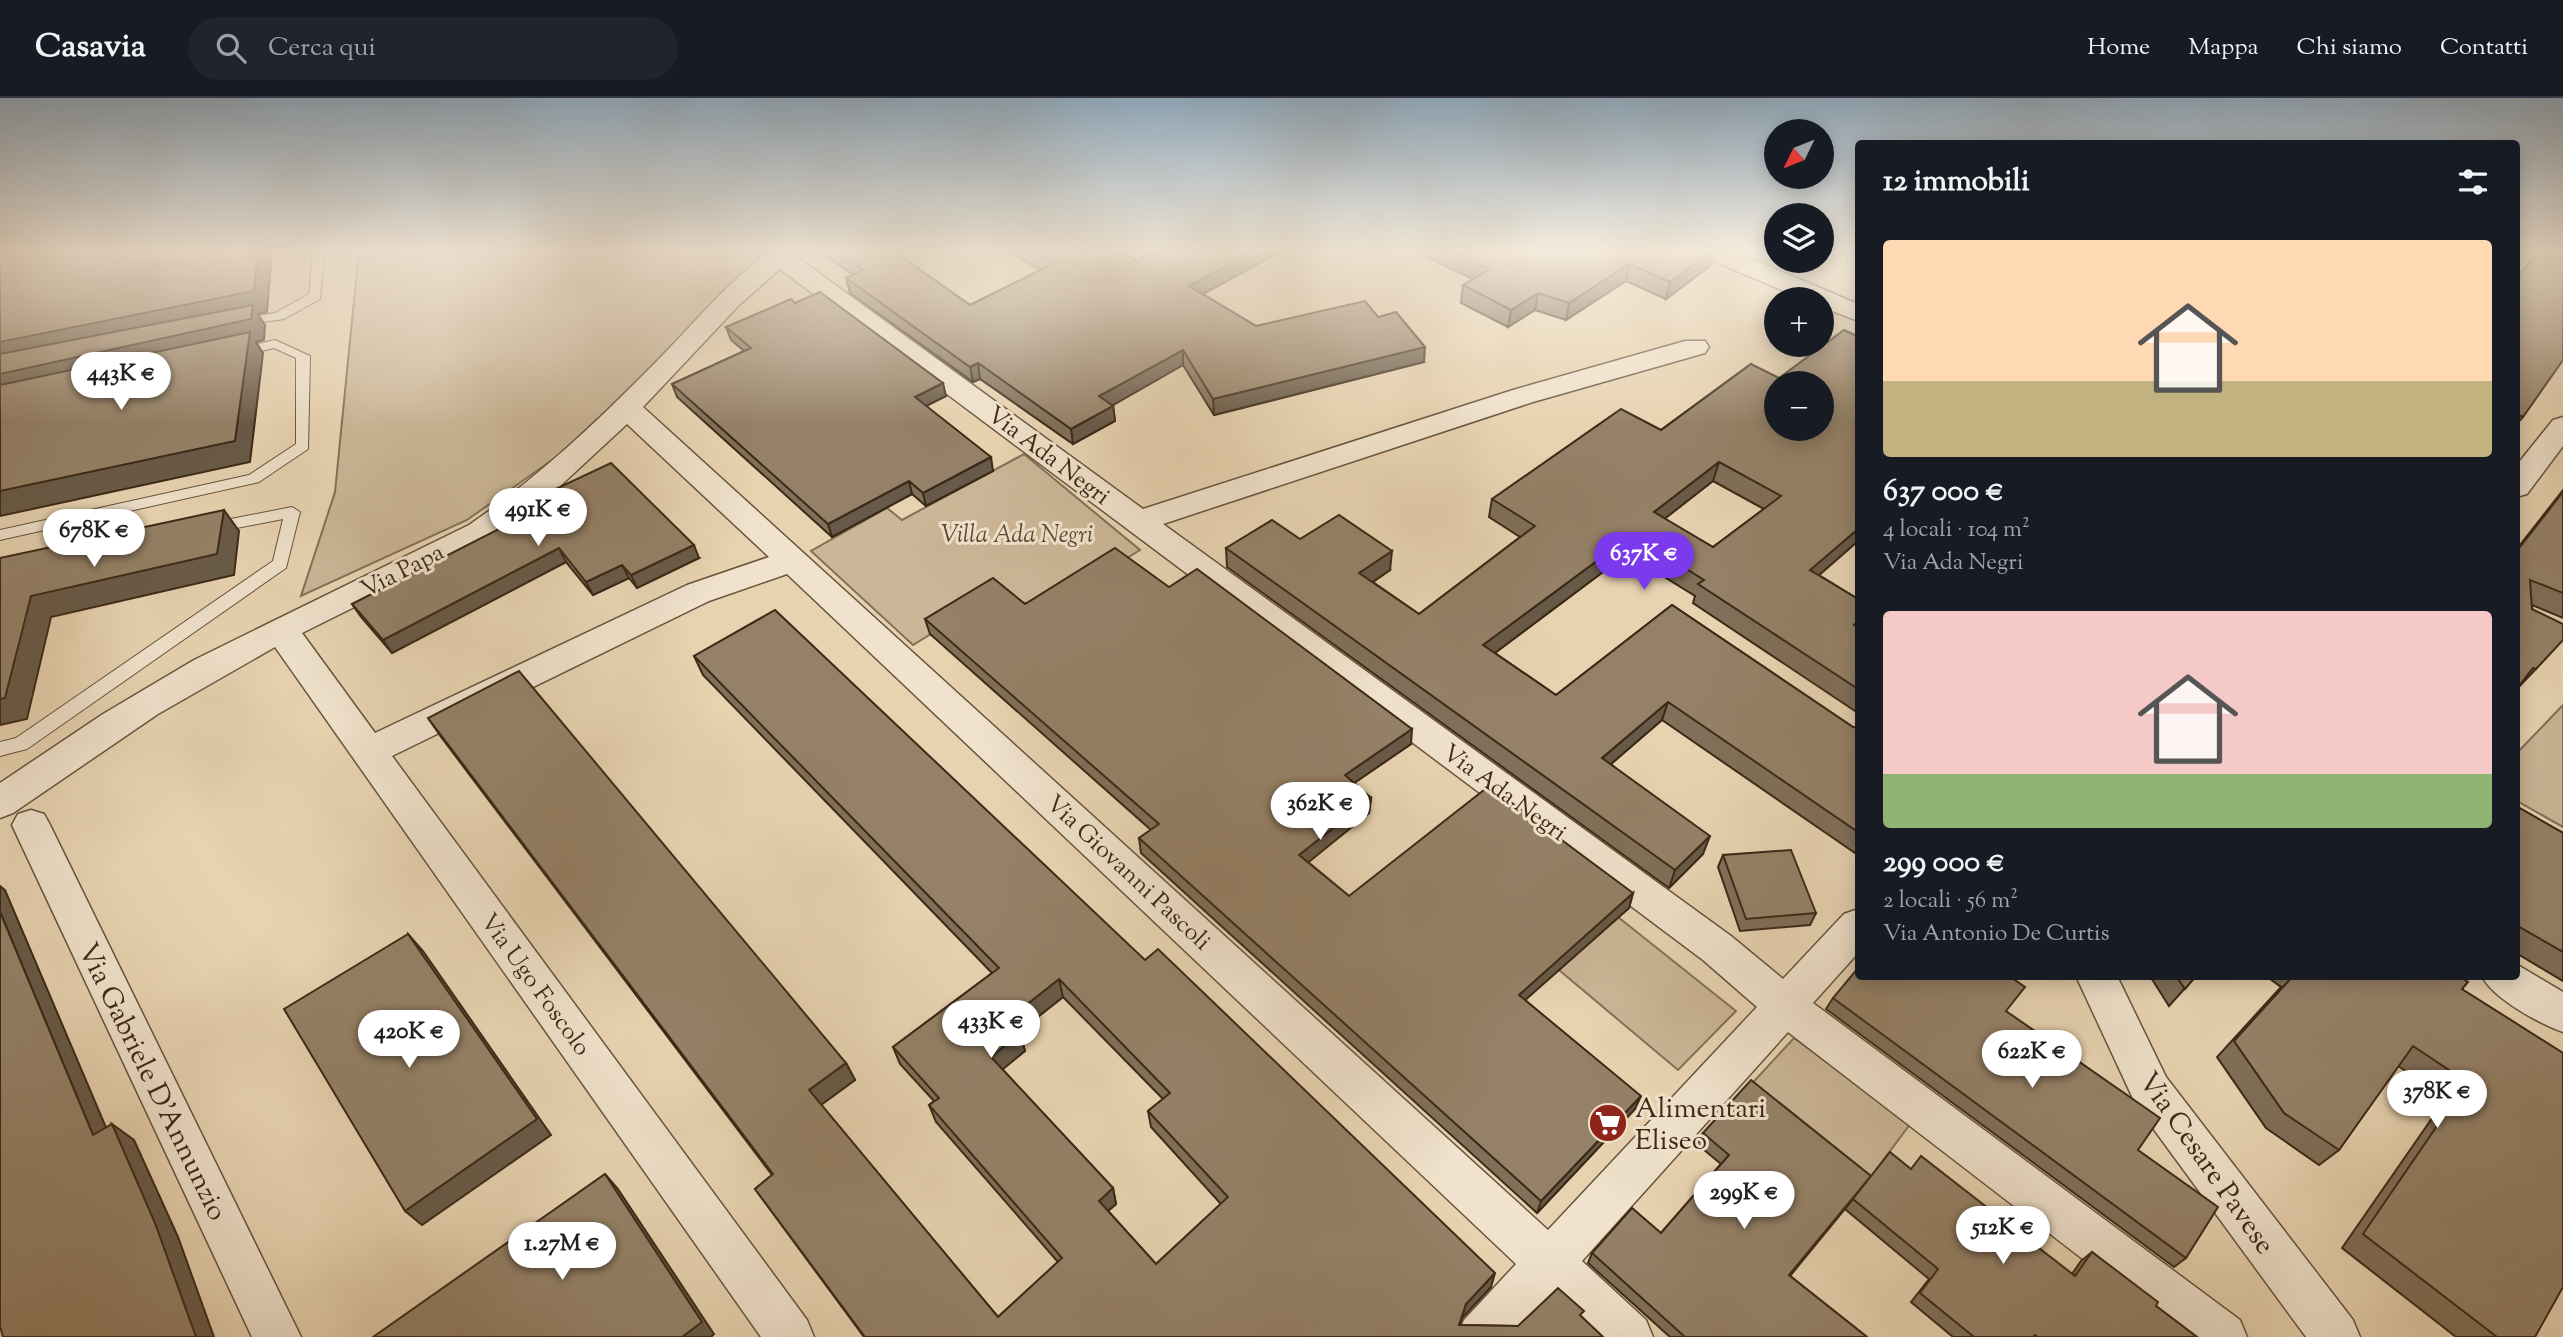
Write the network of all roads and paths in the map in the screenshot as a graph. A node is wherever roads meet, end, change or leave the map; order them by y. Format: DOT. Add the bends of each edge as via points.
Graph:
graph roads {
  1 [pos="294,308"];
  2 [pos="724,308"];
  3 [pos="856,308"];
  4 [pos="226,326"];
  5 [pos="1695,347"];
  6 [pos="223,355"];
  7 [pos="627,408"];
  8 [pos="2563,426"];
  9 [pos="2520,482"];
  10 [pos="1138,521"];
  11 [pos="199,531"];
  12 [pos="0,535"];
  13 [pos="792,561"];
  14 [pos="282,631"];
  15 [pos="0,749"];
  16 [pos="369,751"];
  17 [pos="16,814"];
  18 [pos="1855,929"];
  19 [pos="2098,980"];
  20 [pos="2508,980"];
  21 [pos="1784,1005"];
  22 [pos="2563,1014"];
  23 [pos="1551,1262"];
  24 [pos="277,1337"];
  25 [pos="790,1337"];
  26 [pos="1481,1337"];
  27 [pos="1629,1337"];
  28 [pos="2223,1337"];
  29 [pos="2336,1337"];
  1 -- 4 [label="lane" via="279,316"];
  2 -- 7 [label="street, Via Papa"];
  3 -- 10 [label="street, Via Ada Negri"];
  5 -- 10 [label="street" via="1522,396"];
  6 -- 12 [label="lane" via="275,344 303,356 303,446 254,479"];
  7 -- 13 [label="street, Via Giovanni Pascoli"];
  7 -- 14 [label="street, Via Papa" via="551,480 498,520"];
  8 -- 9 [label="street"];
  10 -- 21 [label="street, Via Ada Negri" via="1717,948"];
  11 -- 15 [label="lane" via="292,512 280,564 21,744"];
  13 -- 16 [label="street" via="698,593"];
  13 -- 23 [label="street, Via Giovanni Pascoli"];
  14 -- 16 [label="street, Via Ugo Foscolo"];
  14 -- 17 [label="street, Via Papa" via="159,696 92,738"];
  16 -- 25 [label="street, Via Ugo Foscolo"];
  17 -- 24 [label="street, Via Gabriele D'Annunzio"];
  18 -- 21 [label="street"];
  19 -- 29 [label="street, Via Cesare Pavese" via="2151,1091"];
  20 -- 22 [label="street"];
  21 -- 23 [label="street"];
  21 -- 28 [label="street, Via Ada Negri"];
  23 -- 26 [label="street"];
  23 -- 27 [label="street, Via Giovanni Pascoli"];
}
